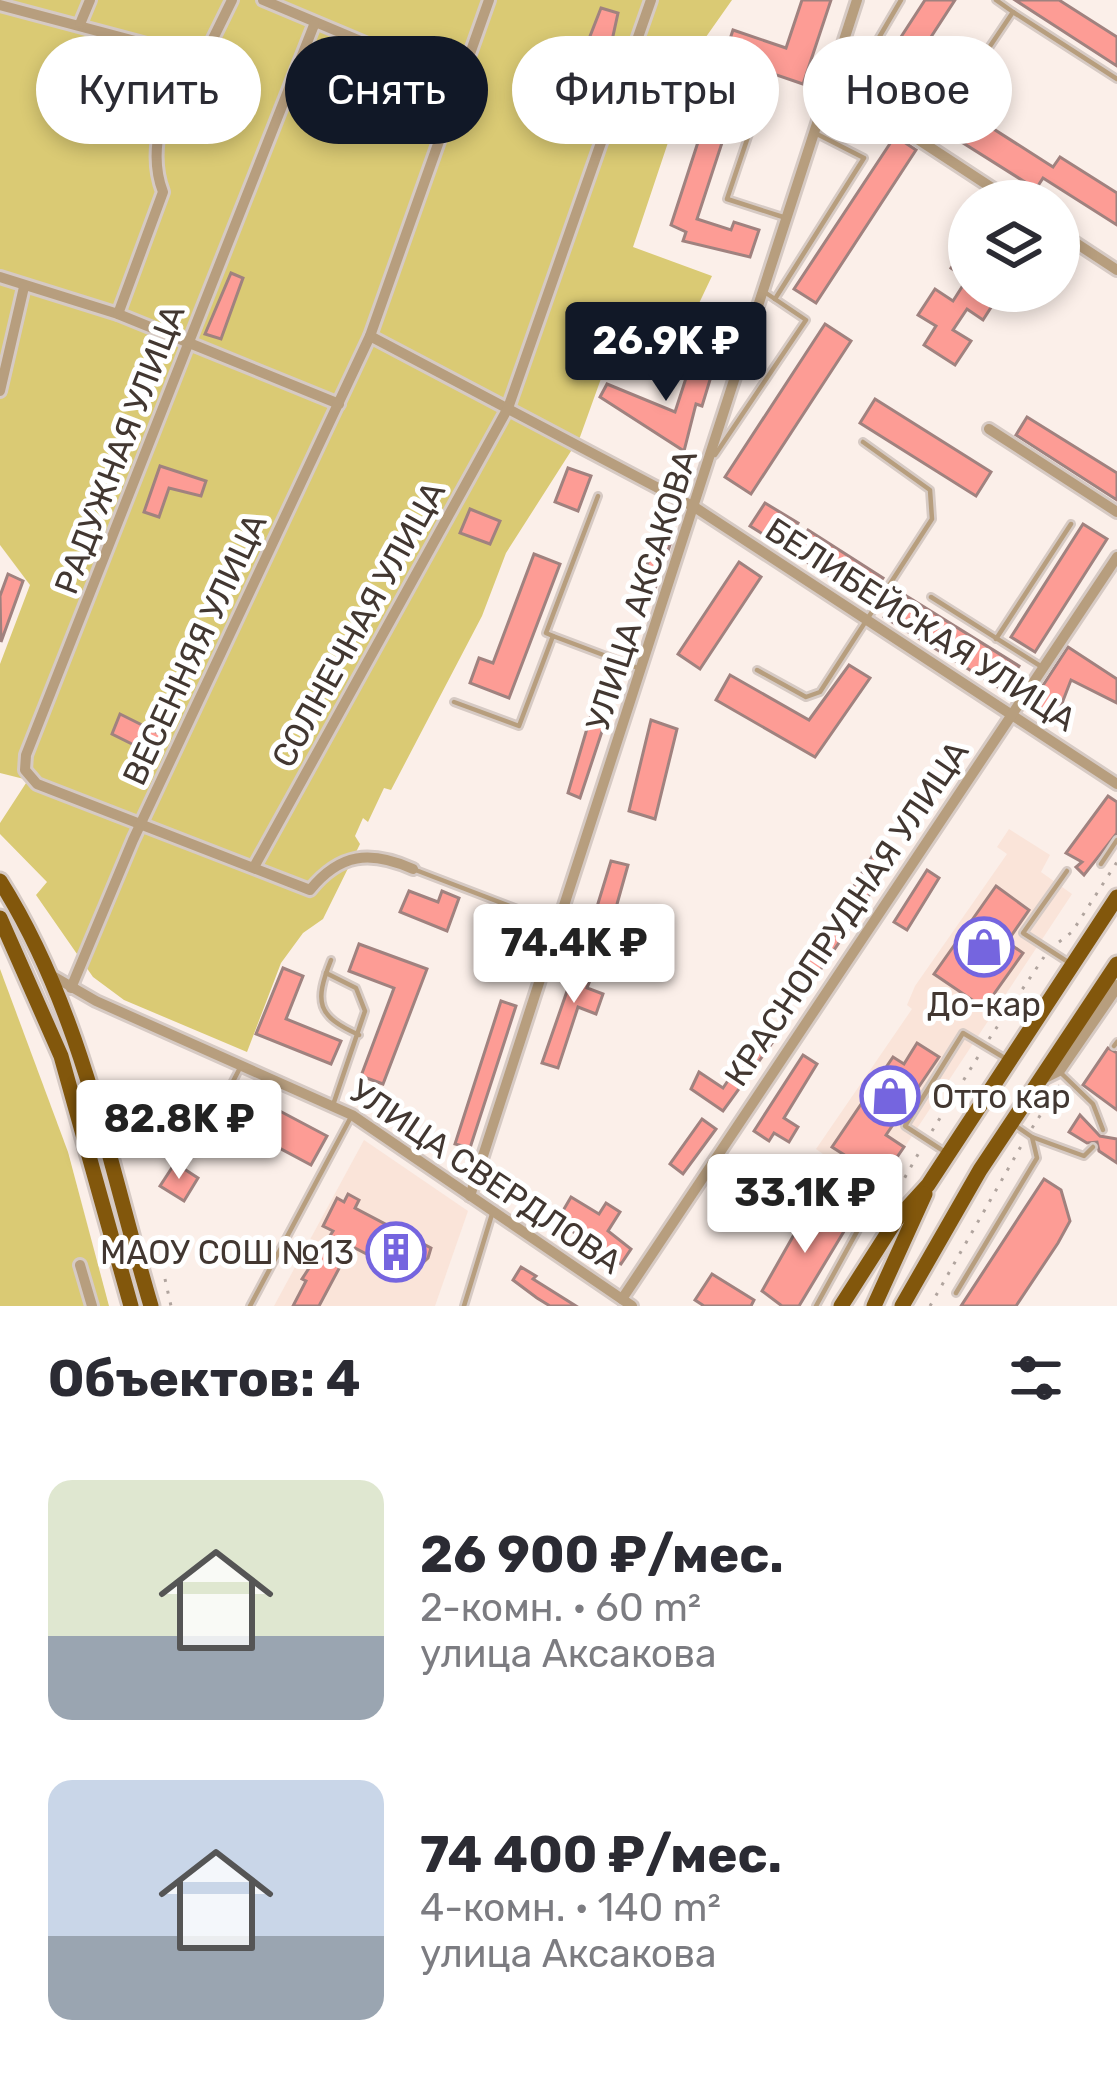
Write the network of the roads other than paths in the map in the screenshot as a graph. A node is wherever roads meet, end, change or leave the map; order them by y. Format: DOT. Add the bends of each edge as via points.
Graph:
graph roads {
  1 [pos="90,0"];
  2 [pos="232,0"];
  3 [pos="263,0"];
  4 [pos="489,0"];
  5 [pos="651,0"];
  6 [pos="857,0"];
  7 [pos="901,0"];
  8 [pos="996,0"];
  9 [pos="22,4"];
  10 [pos="0,5"];
  11 [pos="1013,12"];
  12 [pos="80,24"];
  13 [pos="314,26"];
  14 [pos="113,36"];
  15 [pos="214,36"];
  16 [pos="340,36"];
  17 [pos="475,36"];
  18 [pos="846,36"];
  19 [pos="880,36"];
  20 [pos="997,36"];
  21 [pos="1117,79"];
  22 [pos="158,144"];
  23 [pos="437,144"];
  24 [pos="746,144"];
  25 [pos="812,144"];
  26 [pos="837,144"];
  27 [pos="926,144"];
  28 [pos="980,180"];
  29 [pos="789,219"];
  30 [pos="1080,246"];
  31 [pos="1117,270"];
  32 [pos="0,277"];
  33 [pos="24,287"];
  34 [pos="770,296"];
  35 [pos="118,314"];
  36 [pos="370,336"];
  37 [pos="188,345"];
  38 [pos="0,391"];
  39 [pos="339,404"];
  40 [pos="508,408"];
  41 [pos="989,430"];
  42 [pos="862,442"];
  43 [pos="712,460"];
  44 [pos="598,496"];
  45 [pos="696,508"];
  46 [pos="1117,512"];
  47 [pos="1071,524"];
  48 [pos="1117,557"];
  49 [pos="931,598"];
  50 [pos="869,623"];
  51 [pos="553,636"];
  52 [pos="996,639"];
  53 [pos="1042,667"];
  54 [pos="643,670"];
  55 [pos="758,670"];
  56 [pos="454,702"];
  57 [pos="1010,716"];
  58 [pos="1117,784"];
  59 [pos="142,822"];
  60 [pos="1117,840"];
  61 [pos="1101,865"];
  62 [pos="254,867"];
  63 [pos="412,869"];
  64 [pos="1067,871"];
  65 [pos="0,881"];
  66 [pos="1117,897"];
  67 [pos="0,918"];
  68 [pos="559,925"];
  69 [pos="331,960"];
  70 [pos="1117,964"];
  71 [pos="1069,970"];
  72 [pos="48,972"];
  73 [pos="326,974"];
  74 [pos="1117,986"];
  75 [pos="71,988"];
  76 [pos="96,1001"];
  77 [pos="1100,1012"];
  78 [pos="1117,1012"];
  79 [pos="70,1024"];
  80 [pos="359,1034"];
  81 [pos="1008,1060"];
  82 [pos="241,1066"];
  83 [pos="1062,1074"];
  84 [pos="1040,1080"];
  85 [pos="332,1105"];
  86 [pos="352,1115"];
  87 [pos="215,1116"];
  88 [pos="1012,1122"];
  89 [pos="1103,1130"];
  90 [pos="1030,1136"];
  91 [pos="1093,1147"];
  92 [pos="948,1154"];
  93 [pos="928,1185"];
  94 [pos="470,1196"];
  95 [pos="493,1210"];
  96 [pos="889,1219"];
  97 [pos="80,1265"];
  98 [pos="956,1293"];
  99 [pos="627,1302"];
  100 [pos="905,1302"];
  101 [pos="92,1306"];
  102 [pos="131,1306"];
  103 [pos="151,1306"];
  104 [pos="250,1306"];
  105 [pos="464,1306"];
  106 [pos="816,1306"];
  107 [pos="841,1306"];
  108 [pos="874,1306"];
  1 -- 12 [label="street"];
  2 -- 15 [label="street"];
  3 -- 13 [label="street"];
  4 -- 17 [label="street, ВЕСЕННЯЯ УЛИЦА"];
  5 -- 40 [label="street, СОЛНЕЧНАЯ УЛИЦА"];
  6 -- 18 [label="street, УЛИЦА АКСАКОВА"];
  7 -- 19 [label="lane"];
  8 -- 11 [label="lane"];
  9 -- 10 [label="street"];
  9 -- 12 [label="street"];
  11 -- 20 [label="lane"];
  11 -- 21 [label="lane"];
  12 -- 14 [label="street"];
  13 -- 16 [label="street"];
  13 -- 37 [label="street, РАДУЖНАЯ УЛИЦА"];
  22 -- 35 [label="street" via="155,173 163,192"];
  23 -- 36 [label="street, ВЕСЕННЯЯ УЛИЦА"];
  24 -- 29 [label="lane" via="728,199"];
  25 -- 29 [label="street, УЛИЦА АКСАКОВА"];
  26 -- 34 [label="lane" via="864,158"];
  27 -- 28 [label="street"];
  29 -- 34 [label="street, УЛИЦА АКСАКОВА"];
  30 -- 31 [label="street"];
  32 -- 33 [label="street"];
  33 -- 35 [label="street"];
  33 -- 38 [label="street"];
  34 -- 43 [label="street, УЛИЦА АКСАКОВА"];
  34 -- 43 [label="lane" via="806,320"];
  35 -- 37 [label="street"];
  36 -- 39 [label="street, ВЕСЕННЯЯ УЛИЦА"];
  36 -- 40 [label="street, БЕЛИБЕЙСКАЯ УЛИЦА"];
  37 -- 39 [label="street"];
  37 -- 59 [label="street, РАДУЖНАЯ УЛИЦА" via="26,755 25,770 37,784"];
  39 -- 59 [label="street, ВЕСЕННЯЯ УЛИЦА"];
  40 -- 45 [label="street, БЕЛИБЕЙСКАЯ УЛИЦА"];
  40 -- 62 [label="street, СОЛНЕЧНАЯ УЛИЦА"];
  41 -- 46 [label="street"];
  42 -- 50 [label="lane" via="930,490 935,504"];
  43 -- 45 [label="street, УЛИЦА АКСАКОВА"];
  44 -- 51 [label="lane" via="546,633"];
  45 -- 50 [label="street, БЕЛИБЕЙСКАЯ УЛИЦА"];
  45 -- 54 [label="street, УЛИЦА АКСАКОВА"];
  47 -- 52 [label="lane"];
  48 -- 53 [label="street, КРАСНОПРУДНАЯ УЛИЦА"];
  49 -- 52 [label="lane"];
  50 -- 55 [label="lane" via="813,697"];
  50 -- 57 [label="street, БЕЛИБЕЙСКАЯ УЛИЦА"];
  51 -- 54 [label="lane"];
  51 -- 56 [label="lane" via="519,726"];
  52 -- 53 [label="lane"];
  53 -- 57 [label="street, КРАСНОПРУДНАЯ УЛИЦА"];
  54 -- 68 [label="street, УЛИЦА АКСАКОВА"];
  57 -- 58 [label="street, БЕЛИБЕЙСКАЯ УЛИЦА"];
  57 -- 99 [label="street, КРАСНОПРУДНАЯ УЛИЦА"];
  59 -- 62 [label="street, РАДУЖНАЯ УЛИЦА"];
  59 -- 75 [label="street, ВЕСЕННЯЯ УЛИЦА"];
  60 -- 61 [label="lane"];
  62 -- 63 [label="street, РАДУЖНАЯ УЛИЦА" via="310,890 331,865 382,855"];
  63 -- 68 [label="lane"];
  64 -- 71 [label="lane" via="1023,933"];
  65 -- 72 [label="main road"];
  66 -- 71 [label="main road"];
  67 -- 102 [label="main road" via="61,1056"];
  68 -- 94 [label="street, УЛИЦА АКСАКОВА"];
  69 -- 73 [label="lane"];
  70 -- 84 [label="main road"];
  71 -- 81 [label="main road"];
  72 -- 75 [label="street, УЛИЦА СВЕРДЛОВА"];
  72 -- 79 [label="main road"];
  73 -- 80 [label="lane" via="356,988 365,1011"];
  73 -- 80 [label="lane" via="329,1022"];
  74 -- 77 [label="street"];
  75 -- 76 [label="street, УЛИЦА СВЕРДЛОВА"];
  76 -- 79 [label="street" via="77,1008"];
  76 -- 82 [label="street, УЛИЦА СВЕРДЛОВА"];
  77 -- 78 [label="lane"];
  77 -- 83 [label="street"];
  79 -- 103 [label="main road"];
  80 -- 85 [label="lane"];
  81 -- 92 [label="main road"];
  81 -- 92 [label="lane" via="963,1033 905,1126"];
  82 -- 85 [label="street, УЛИЦА СВЕРДЛОВА"];
  82 -- 87 [label="lane"];
  83 -- 84 [label="street"];
  83 -- 89 [label="lane" via="1094,1104"];
  84 -- 88 [label="main road"];
  85 -- 86 [label="street, УЛИЦА СВЕРДЛОВА"];
  86 -- 94 [label="street, УЛИЦА СВЕРДЛОВА"];
  86 -- 104 [label="lane"];
  88 -- 90 [label="lane"];
  88 -- 100 [label="main road"];
  90 -- 91 [label="lane" via="1066,1153 1084,1156"];
  90 -- 98 [label="lane" via="1037,1158"];
  92 -- 93 [label="main road"];
  93 -- 96 [label="main road"];
  93 -- 108 [label="main road"];
  94 -- 95 [label="street, УЛИЦА СВЕРДЛОВА"];
  95 -- 99 [label="street, УЛИЦА СВЕРДЛОВА"];
  95 -- 105 [label="lane"];
  96 -- 106 [label="lane" via="866,1217"];
  96 -- 107 [label="main road"];
  97 -- 101 [label="street"];
}
